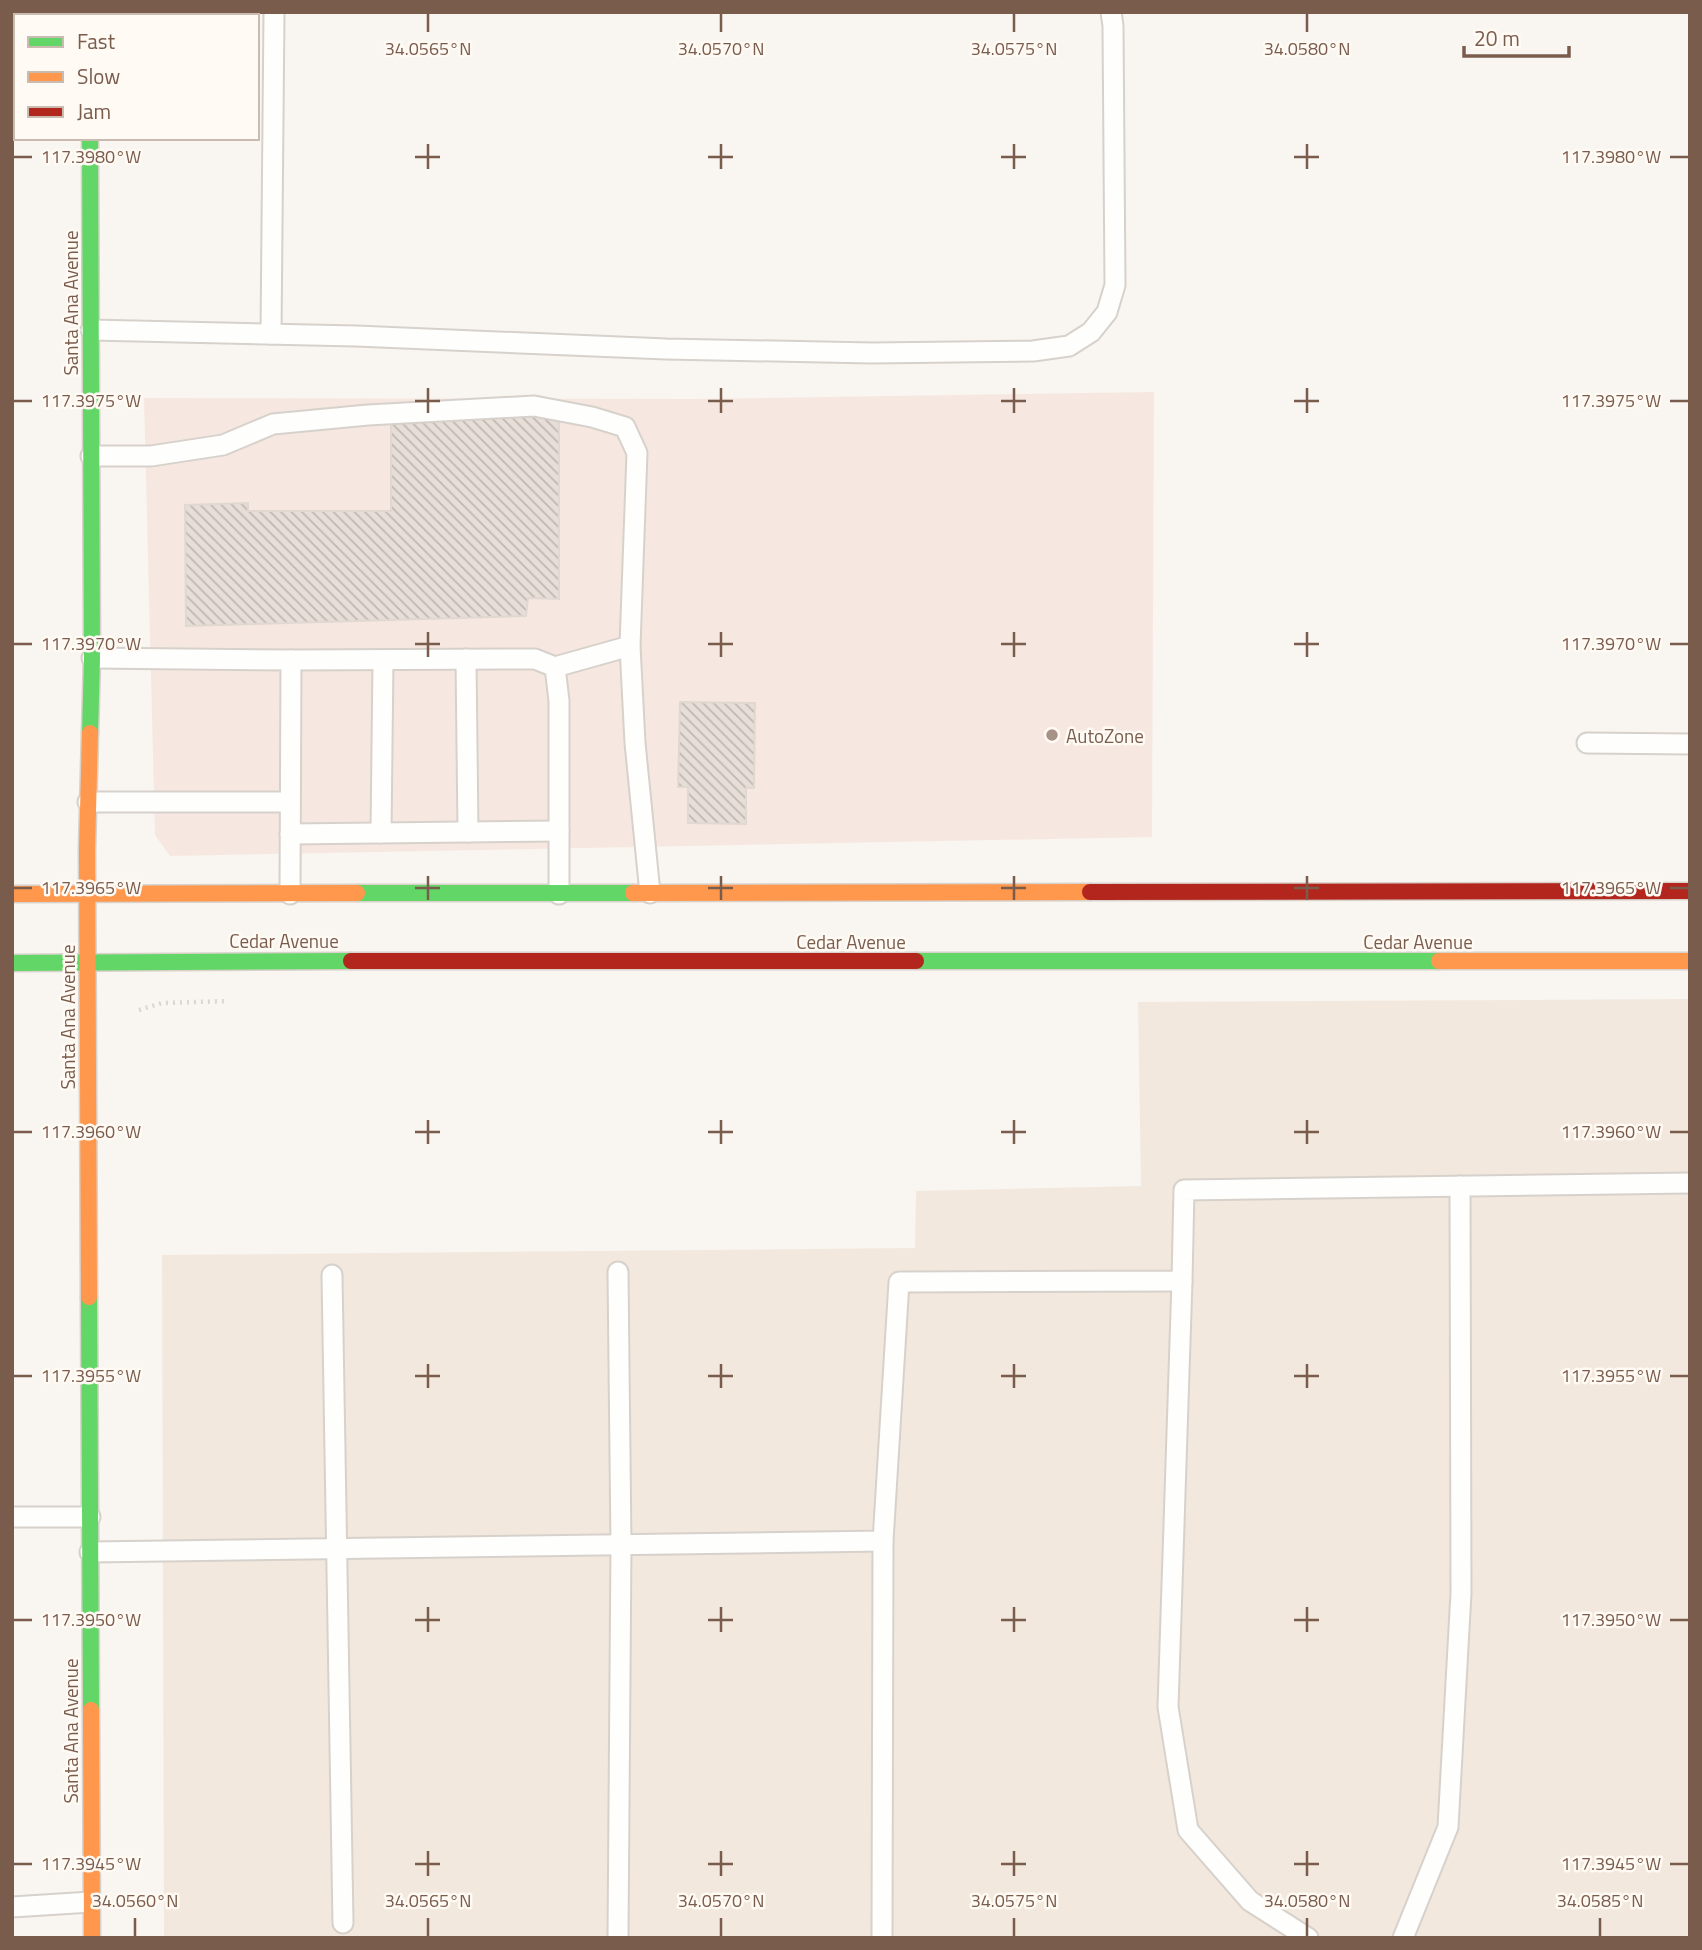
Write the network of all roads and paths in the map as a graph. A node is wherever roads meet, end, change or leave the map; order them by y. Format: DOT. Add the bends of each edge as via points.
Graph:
graph roads {
  1 [pos="274,12"];
  2 [pos="1111,12"];
  3 [pos="90,140"];
  4 [pos="91,330"];
  5 [pos="271,334"];
  6 [pos="91,456"];
  7 [pos="631,646"];
  8 [pos="92,657"];
  9 [pos="466,659"];
  10 [pos="291,660"];
  11 [pos="383,660"];
  12 [pos="555,667"];
  13 [pos="1587,743"];
  14 [pos="1690,744"];
  15 [pos="89,802"];
  16 [pos="290,802"];
  17 [pos="559,831"];
  18 [pos="468,832"];
  19 [pos="381,833"];
  20 [pos="290,834"];
  21 [pos="1690,891"];
  22 [pos="650,893"];
  23 [pos="12,894"];
  24 [pos="88,894"];
  25 [pos="290,894"];
  26 [pos="559,894"];
  27 [pos="1690,961"];
  28 [pos="12,963"];
  29 [pos="88,963"];
  30 [pos="1690,1184"];
  31 [pos="1460,1186"];
  32 [pos="618,1272"];
  33 [pos="332,1275"];
  34 [pos="1182,1281"];
  35 [pos="12,1517"];
  36 [pos="90,1517"];
  37 [pos="883,1541"];
  38 [pos="621,1545"];
  39 [pos="335,1549"];
  40 [pos="90,1552"];
  41 [pos="91,1902"];
  42 [pos="12,1907"];
  43 [pos="343,1923"];
  44 [pos="92,1938"];
  45 [pos="618,1938"];
  46 [pos="882,1938"];
  47 [pos="1308,1938"];
  48 [pos="1403,1938"];
  1 -- 5 [label="lane"];
  2 -- 5 [label="lane" via="1115,285 1107,312 1091,332 1069,346 1033,351 859,353"];
  3 -- 4 [label="main road, Santa Ana Avenue"];
  4 -- 5 [label="lane"];
  4 -- 6 [label="main road, Santa Ana Avenue"];
  6 -- 7 [label="lane" via="163,454 223,445 273,424 368,415 534,406 625,427 638,453"];
  6 -- 8 [label="main road, Santa Ana Avenue"];
  7 -- 12 [label="lane"];
  7 -- 22 [label="lane"];
  8 -- 10 [label="lane"];
  8 -- 15 [label="main road, Santa Ana Avenue"];
  9 -- 11 [label="lane"];
  9 -- 12 [label="lane" via="535,659"];
  9 -- 18 [label="lane"];
  10 -- 11 [label="lane"];
  10 -- 16 [label="lane"];
  11 -- 19 [label="lane"];
  12 -- 17 [label="lane"];
  13 -- 14 [label="lane"];
  15 -- 16 [label="lane"];
  15 -- 24 [label="main road, Santa Ana Avenue"];
  16 -- 20 [label="lane"];
  17 -- 18 [label="lane"];
  17 -- 26 [label="lane"];
  18 -- 19 [label="lane"];
  19 -- 20 [label="lane"];
  20 -- 25 [label="lane"];
  21 -- 22 [label="main road"];
  22 -- 26 [label="main road"];
  23 -- 24 [label="main road"];
  24 -- 25 [label="main road"];
  24 -- 29 [label="main road, Santa Ana Avenue"];
  25 -- 26 [label="main road"];
  27 -- 29 [label="main road, Cedar Avenue"];
  28 -- 29 [label="main road, Cedar Avenue"];
  29 -- 36 [label="main road, Santa Ana Avenue"];
  30 -- 31 [label="lane"];
  31 -- 34 [label="lane" via="1184,1189"];
  31 -- 48 [label="lane" via="1461,1593 1448,1827"];
  32 -- 38 [label="lane"];
  33 -- 39 [label="lane"];
  34 -- 37 [label="lane" via="899,1282"];
  34 -- 47 [label="lane" via="1168,1707 1188,1830 1250,1900"];
  35 -- 36 [label="lane"];
  36 -- 40 [label="main road, Santa Ana Avenue"];
  37 -- 38 [label="lane"];
  37 -- 46 [label="lane"];
  38 -- 39 [label="lane"];
  38 -- 45 [label="lane"];
  39 -- 40 [label="lane"];
  39 -- 43 [label="lane"];
  40 -- 41 [label="main road, Santa Ana Avenue"];
  41 -- 42 [label="lane"];
  41 -- 44 [label="main road, Santa Ana Avenue"];
}
